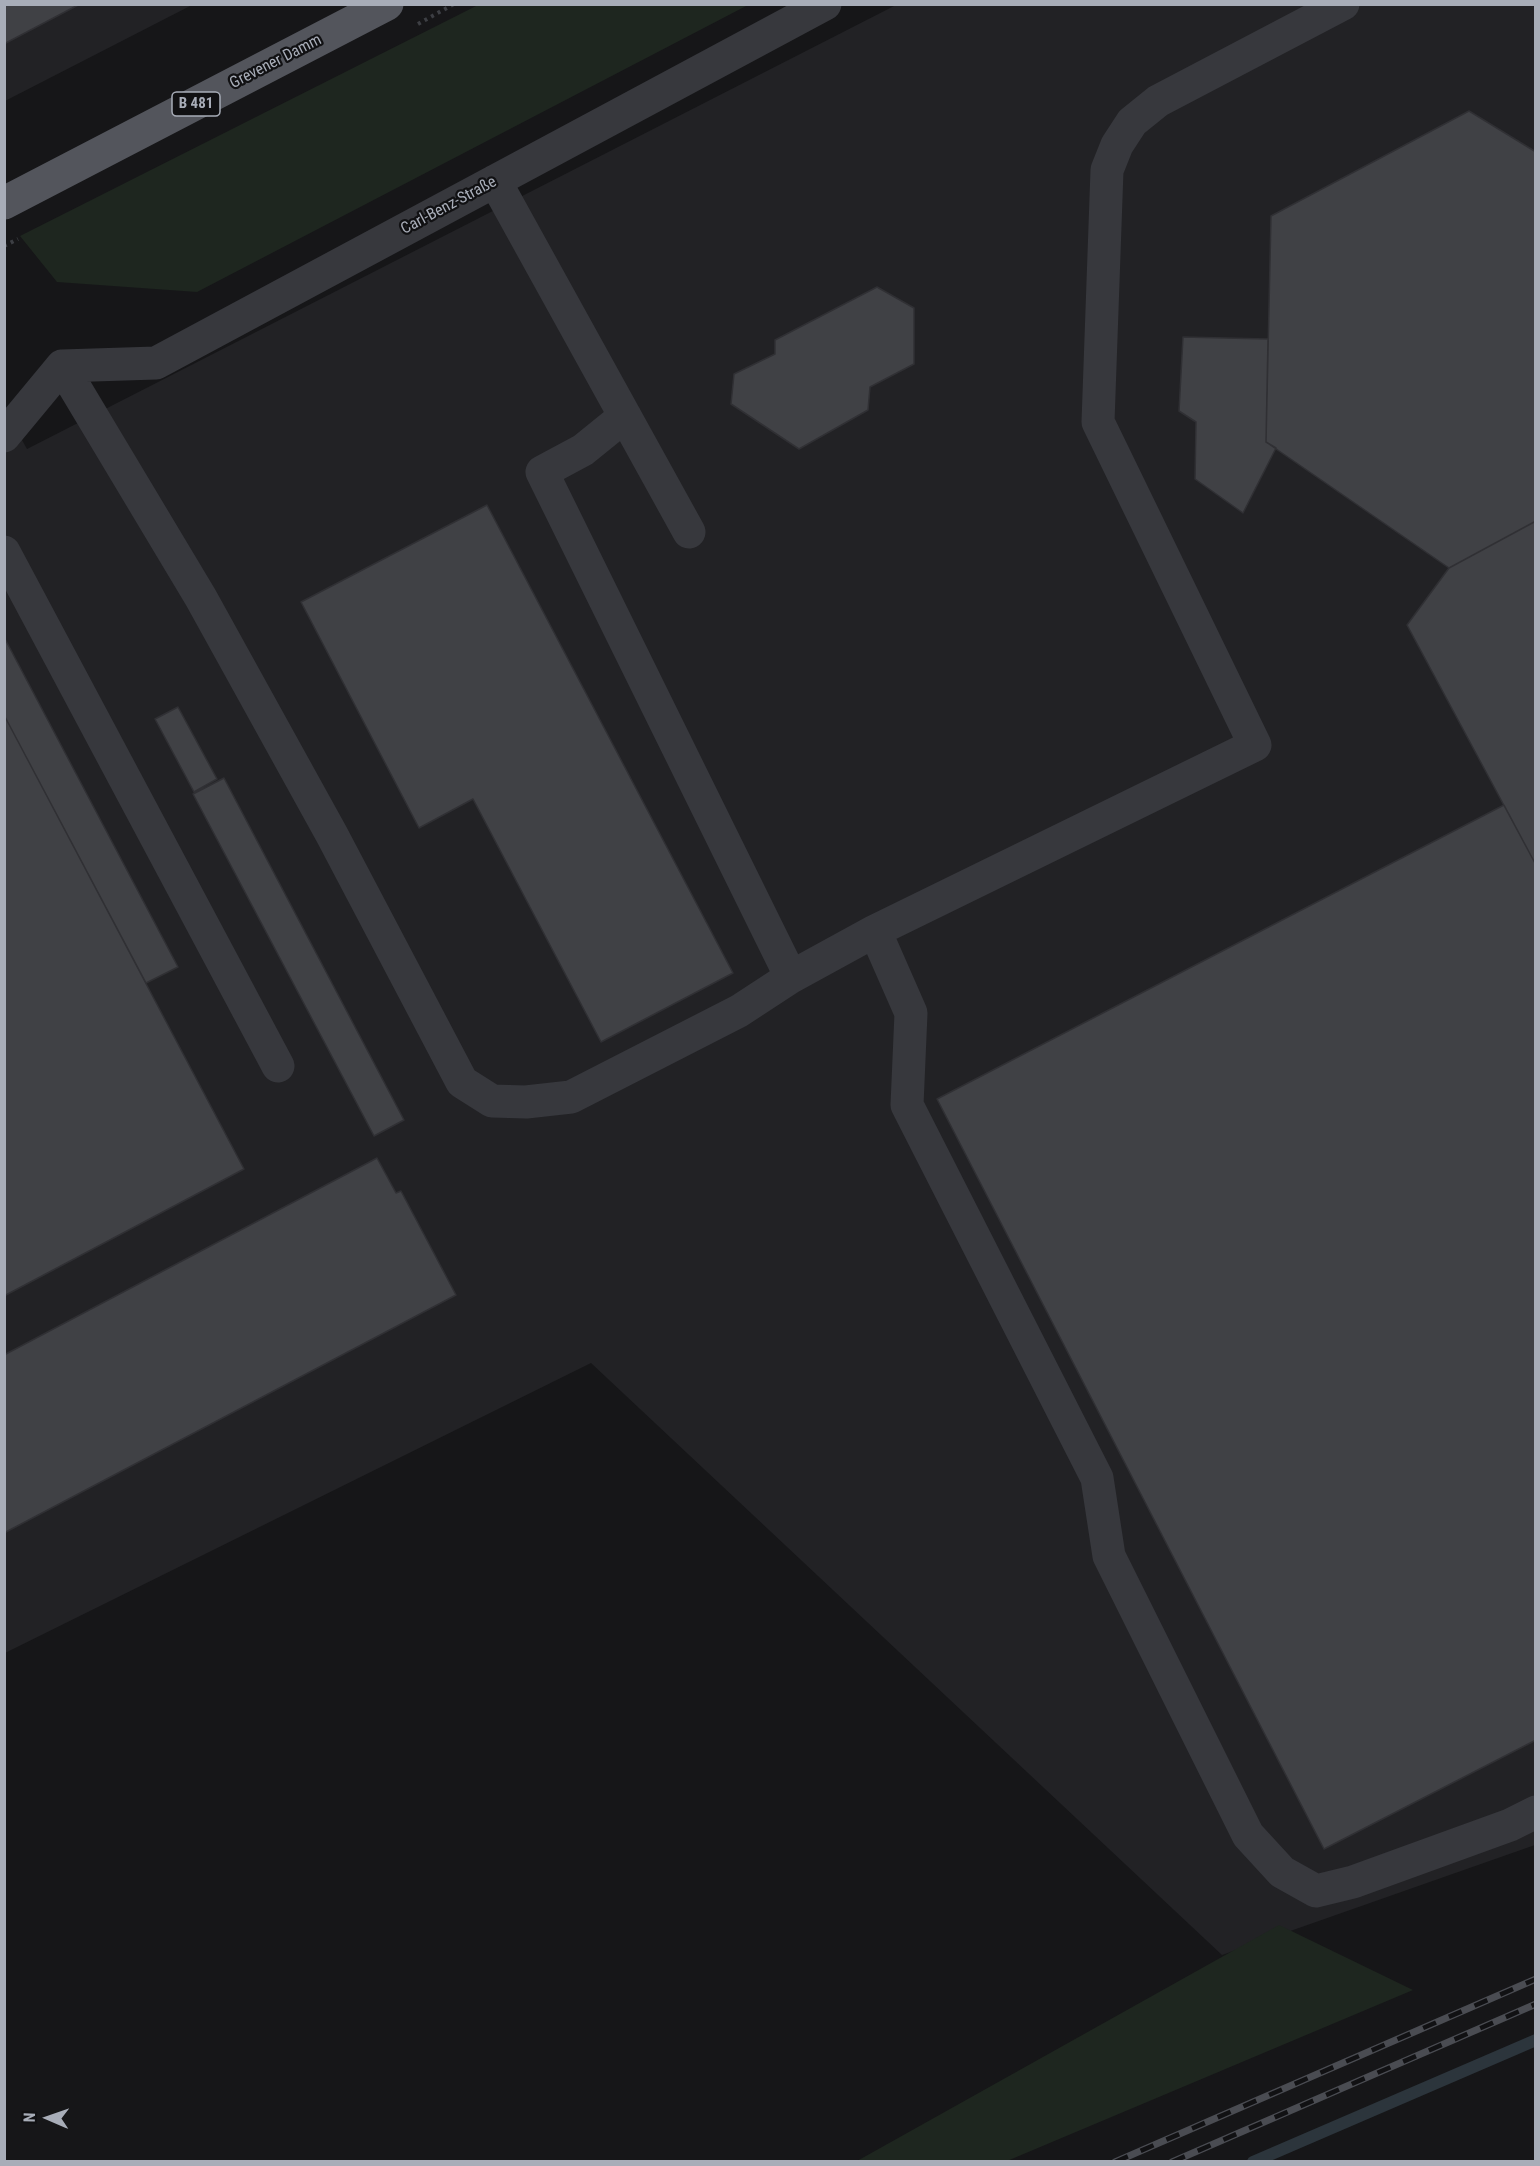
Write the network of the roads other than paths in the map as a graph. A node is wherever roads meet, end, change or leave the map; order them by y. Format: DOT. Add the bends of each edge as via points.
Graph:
graph roads {
  1 [pos="387,4"];
  2 [pos="825,4"];
  3 [pos="1343,4"];
  4 [pos="495,181"];
  5 [pos="4,202"];
  6 [pos="62,366"];
  7 [pos="625,416"];
  8 [pos="4,436"];
  9 [pos="689,532"];
  10 [pos="4,552"];
  11 [pos="875,931"];
  12 [pos="791,977"];
  13 [pos="278,1066"];
  14 [pos="1536,1812"];
  1 -- 5 [label="main road, Grevener Damm / B 481"];
  2 -- 4 [label="street, Carl-Benz-Straße"];
  3 -- 11 [label="street" via="1158,101 1132,122 1107,170 1098,422 1256,745"];
  4 -- 6 [label="street, Carl-Benz-Straße" via="156,363"];
  4 -- 7 [label="street"];
  6 -- 8 [label="street"];
  6 -- 12 [label="street" via="201,598 462,1082 492,1101 571,1097 739,1011"];
  7 -- 9 [label="street"];
  7 -- 12 [label="street" via="583,450 542,472"];
  10 -- 13 [label="street"];
  11 -- 12 [label="street"];
  11 -- 14 [label="street" via="911,1013 907,1105 1097,1478 1109,1556 1248,1835 1282,1872 1316,1891 1353,1882"];
}
